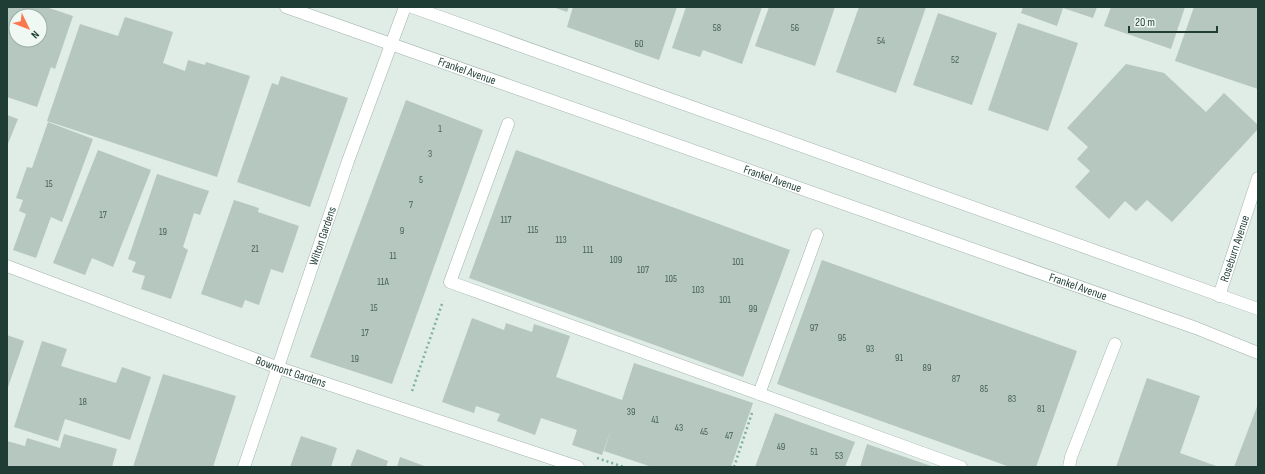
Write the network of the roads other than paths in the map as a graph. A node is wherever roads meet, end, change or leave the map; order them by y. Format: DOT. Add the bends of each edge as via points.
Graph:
graph roads {
  1 [pos="286,7"];
  2 [pos="405,7"];
  3 [pos="412,7"];
  4 [pos="392,44"];
  5 [pos="508,124"];
  6 [pos="1258,178"];
  7 [pos="817,235"];
  8 [pos="7,266"];
  9 [pos="1219,296"];
  10 [pos="1258,309"];
  11 [pos="1115,344"];
  12 [pos="1258,353"];
  13 [pos="279,368"];
  14 [pos="759,394"];
  15 [pos="244,467"];
  16 [pos="578,467"];
  17 [pos="961,467"];
  18 [pos="1068,467"];
  1 -- 4 [label="street, Frankel Avenue"];
  2 -- 4 [label="street, Wilton Gardens"];
  3 -- 9 [label="street"];
  4 -- 12 [label="street, Frankel Avenue" via="1196,328"];
  4 -- 13 [label="street, Wilton Gardens" via="348,161"];
  5 -- 14 [label="street" via="450,282"];
  6 -- 9 [label="street, Roseburn Avenue"];
  7 -- 14 [label="street"];
  8 -- 13 [label="street, Bowmont Gardens"];
  9 -- 10 [label="street"];
  11 -- 18 [label="street"];
  13 -- 15 [label="street, Wilton Gardens"];
  13 -- 16 [label="street, Bowmont Gardens"];
  14 -- 17 [label="street"];
}
